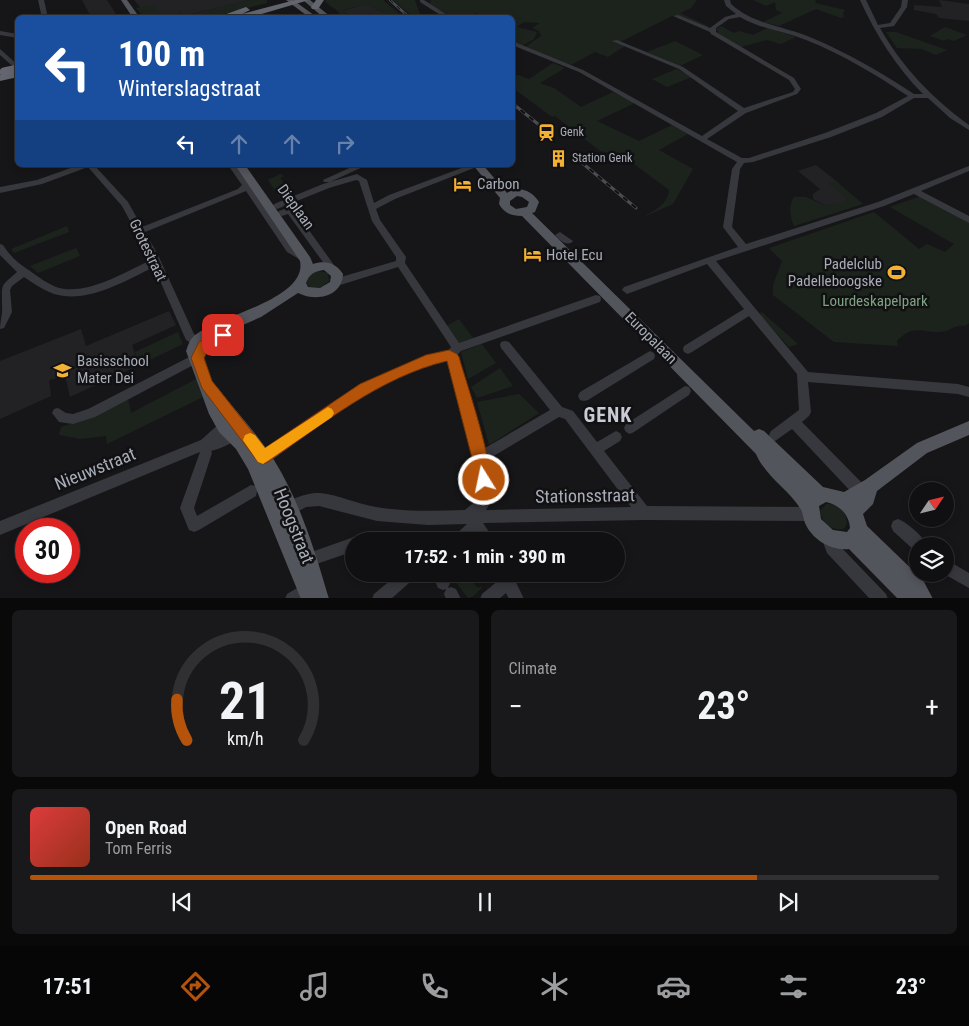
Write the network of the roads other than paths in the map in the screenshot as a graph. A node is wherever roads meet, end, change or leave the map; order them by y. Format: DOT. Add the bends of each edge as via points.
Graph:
graph roads {
  1 [pos="42,0"];
  2 [pos="124,0"];
  3 [pos="727,0"];
  4 [pos="863,0"];
  5 [pos="905,0"];
  6 [pos="422,1"];
  7 [pos="296,2"];
  8 [pos="318,3"];
  9 [pos="274,4"];
  10 [pos="44,15"];
  11 [pos="134,15"];
  12 [pos="231,15"];
  13 [pos="244,15"];
  14 [pos="311,15"];
  15 [pos="327,15"];
  16 [pos="445,15"];
  17 [pos="740,15"];
  18 [pos="676,16"];
  19 [pos="876,27"];
  20 [pos="711,30"];
  21 [pos="0,33"];
  22 [pos="15,36"];
  23 [pos="615,41"];
  24 [pos="515,44"];
  25 [pos="0,51"];
  26 [pos="15,66"];
  27 [pos="2,73"];
  28 [pos="15,74"];
  29 [pos="913,96"];
  30 [pos="928,96"];
  31 [pos="743,111"];
  32 [pos="969,128"];
  33 [pos="704,138"];
  34 [pos="741,161"];
  35 [pos="82,167"];
  36 [pos="90,167"];
  37 [pos="233,167"];
  38 [pos="242,167"];
  39 [pos="249,167"];
  40 [pos="358,167"];
  41 [pos="474,168"];
  42 [pos="969,168"];
  43 [pos="246,186"];
  44 [pos="0,190"];
  45 [pos="915,191"];
  46 [pos="300,193"];
  47 [pos="510,195"];
  48 [pos="283,206"];
  49 [pos="372,207"];
  50 [pos="528,213"];
  51 [pos="969,220"];
  52 [pos="140,231"];
  53 [pos="744,248"];
  54 [pos="1,251"];
  55 [pos="708,260"];
  56 [pos="155,262"];
  57 [pos="400,263"];
  58 [pos="316,266"];
  59 [pos="24,272"];
  60 [pos="337,282"];
  61 [pos="303,288"];
  62 [pos="627,290"];
  63 [pos="596,299"];
  64 [pos="750,310"];
  65 [pos="0,325"];
  66 [pos="503,340"];
  67 [pos="199,348"];
  68 [pos="688,349"];
  69 [pos="451,353"];
  70 [pos="650,356"];
  71 [pos="804,377"];
  72 [pos="684,392"];
  73 [pos="969,392"];
  74 [pos="584,396"];
  75 [pos="558,411"];
  76 [pos="58,413"];
  77 [pos="793,421"];
  78 [pos="630,428"];
  79 [pos="233,429"];
  80 [pos="967,430"];
  81 [pos="616,437"];
  82 [pos="740,438"];
  83 [pos="205,449"];
  84 [pos="596,450"];
  85 [pos="776,450"];
  86 [pos="488,453"];
  87 [pos="258,461"];
  88 [pos="865,489"];
  89 [pos="251,491"];
  90 [pos="849,506"];
  91 [pos="807,508"];
  92 [pos="283,512"];
  93 [pos="644,513"];
  94 [pos="473,516"];
  95 [pos="898,526"];
  96 [pos="0,528"];
  97 [pos="472,529"];
  98 [pos="469,532"];
  99 [pos="483,532"];
  100 [pos="856,535"];
  101 [pos="828,537"];
  102 [pos="910,537"];
  103 [pos="345,547"];
  104 [pos="313,557"];
  105 [pos="954,572"];
  106 [pos="969,581"];
  107 [pos="399,582"];
  108 [pos="503,582"];
  109 [pos="506,582"];
  110 [pos="309,594"];
  111 [pos="379,598"];
  112 [pos="487,598"];
  113 [pos="517,598"];
  114 [pos="881,598"];
  115 [pos="911,598"];
  116 [pos="924,598"];
  1 -- 10 [label="street"];
  2 -- 11 [label="main road"];
  3 -- 17 [label="street" via="728,5"];
  4 -- 19 [label="street"];
  5 -- 19 [label="street" via="892,25"];
  6 -- 16 [label="street"];
  7 -- 8 [label="main road"];
  7 -- 9 [label="highway"];
  7 -- 9 [label="highway"];
  7 -- 14 [label="main road"];
  8 -- 15 [label="main road"];
  9 -- 12 [label="highway"];
  9 -- 13 [label="highway"];
  17 -- 20 [label="street" via="727,18"];
  17 -- 29 [label="street" via="826,47"];
  18 -- 20 [label="street"];
  19 -- 30 [label="street"];
  20 -- 31 [label="street" via="798,86 795,92"];
  21 -- 22 [label="street"];
  23 -- 31 [label="street" via="681,68"];
  24 -- 33 [label="street" via="581,71"];
  25 -- 26 [label="street"];
  26 -- 27 [label="highway, bridge"];
  27 -- 28 [label="highway"];
  29 -- 30 [label="street"];
  29 -- 34 [label="street" via="879,115 828,135"];
  30 -- 32 [label="street"];
  31 -- 33 [label="street"];
  33 -- 34 [label="street"];
  34 -- 53 [label="street" via="736,169 728,227"];
  35 -- 44 [label="street" via="39,182"];
  36 -- 52 [label="street, Grotestraat" via="116,193"];
  37 -- 43 [label="street, Dieplaan"];
  38 -- 58 [label="main road, Dieplaan"];
  39 -- 48 [label="main road, Dieplaan"];
  40 -- 46 [label="street"];
  41 -- 47 [label="main road, Europalaan"];
  41 -- 47 [label="main road, Europalaan" via="486,173 487,178"];
  41 -- 49 [label="street"];
  42 -- 45 [label="street"];
  43 -- 52 [label="street" via="241,191"];
  43 -- 58 [label="street, Dieplaan" via="290,250"];
  45 -- 51 [label="street"];
  45 -- 53 [label="street"];
  46 -- 48 [label="street"];
  46 -- 49 [label="street" via="357,177 363,180"];
  47 -- 50 [label="main road, Europalaan" via="504,204 508,209"];
  47 -- 50 [label="main road, Europalaan" via="523,193 532,198 534,202"];
  48 -- 58 [label="main road, Dieplaan"];
  49 -- 57 [label="street" via="376,221 401,258"];
  50 -- 85 [label="main road, Europalaan" via="561,241"];
  50 -- 85 [label="main road, Europalaan" via="761,449"];
  52 -- 56 [label="street, Grotestraat"];
  53 -- 55 [label="street"];
  54 -- 59 [label="street"];
  55 -- 62 [label="street"];
  55 -- 64 [label="street"];
  56 -- 59 [label="street" via="95,288 75,293 57,291"];
  56 -- 67 [label="street, Grotestraat" via="190,337"];
  57 -- 60 [label="street"];
  57 -- 69 [label="street"];
  58 -- 60 [label="main road" via="337,274"];
  58 -- 61 [label="main road" via="301,277"];
  59 -- 65 [label="street" via="5,290 9,308"];
  60 -- 61 [label="main road" via="321,293"];
  61 -- 67 [label="main road" via="261,318"];
  63 -- 66 [label="street" via="514,329"];
  64 -- 68 [label="street"];
  64 -- 71 [label="street"];
  66 -- 69 [label="street"];
  66 -- 75 [label="street"];
  67 -- 76 [label="street" via="180,366 91,413 73,419 63,418"];
  67 -- 79 [label="main road, Grotestraat" via="214,409"];
  69 -- 87 [label="street" via="364,388"];
  69 -- 94 [label="street" via="480,456 486,495"];
  70 -- 74 [label="street"];
  71 -- 73 [label="street"];
  71 -- 77 [label="street" via="805,412"];
  72 -- 78 [label="street"];
  75 -- 84 [label="street" via="569,415"];
  75 -- 86 [label="street"];
  77 -- 85 [label="street"];
  77 -- 88 [label="street"];
  79 -- 83 [label="street, Nieuwstraat"];
  79 -- 87 [label="main road, Grotestraat" via="241,444"];
  80 -- 88 [label="main road" via="922,448"];
  81 -- 84 [label="street"];
  82 -- 85 [label="street, Europalaan"];
  83 -- 89 [label="street" via="187,508 194,525"];
  83 -- 96 [label="street, Nieuwstraat"];
  84 -- 93 [label="street"];
  85 -- 91 [label="main road, Europalaan"];
  87 -- 92 [label="main road, Hoogstraat"];
  88 -- 90 [label="main road" via="867,498"];
  90 -- 91 [label="main road" via="831,495"];
  90 -- 100 [label="main road"];
  91 -- 93 [label="street, Stationsstraat"];
  91 -- 101 [label="main road, Europalaan" via="816,526"];
  92 -- 94 [label="street, Stationsstraat" via="304,500 319,499 377,514"];
  92 -- 104 [label="main road, Hoogstraat"];
  92 -- 110 [label="main road, Hoogstraat"];
  93 -- 94 [label="street, Stationsstraat"];
  94 -- 99 [label="street"];
  95 -- 102 [label="street"];
  97 -- 98 [label="street"];
  100 -- 101 [label="main road" via="845,542"];
  100 -- 115 [label="main road"];
  100 -- 116 [label="main road" via="917,586"];
  101 -- 114 [label="street" via="832,548"];
  103 -- 104 [label="street"];
  104 -- 110 [label="main road, Hoogstraat"];
  105 -- 106 [label="street"];
  107 -- 111 [label="street"];
  108 -- 112 [label="street"];
  109 -- 113 [label="street"];
}
